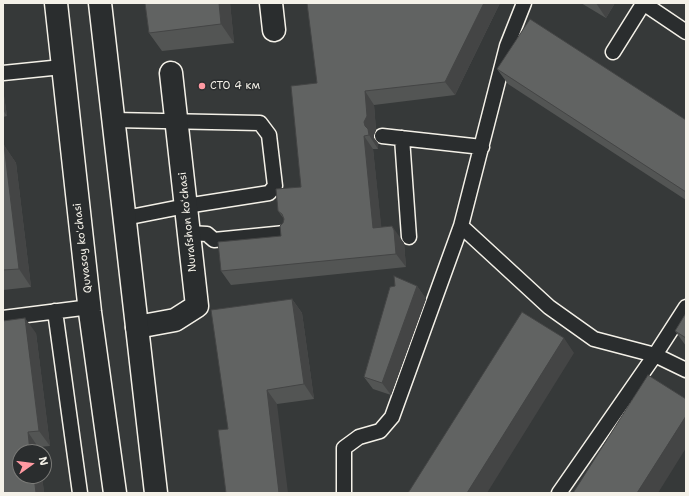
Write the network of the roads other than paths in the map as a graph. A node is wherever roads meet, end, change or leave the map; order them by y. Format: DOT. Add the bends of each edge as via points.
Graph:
graph roads {
  1 [pos="56,3"];
  2 [pos="100,3"];
  3 [pos="271,3"];
  4 [pos="524,3"];
  5 [pos="643,3"];
  6 [pos="274,30"];
  7 [pos="686,32"];
  8 [pos="613,52"];
  9 [pos="62,67"];
  10 [pos="3,73"];
  11 [pos="171,74"];
  12 [pos="114,120"];
  13 [pos="177,121"];
  14 [pos="382,136"];
  15 [pos="402,138"];
  16 [pos="482,147"];
  17 [pos="186,206"];
  18 [pos="125,218"];
  19 [pos="461,226"];
  20 [pos="189,232"];
  21 [pos="286,233"];
  22 [pos="409,237"];
  23 [pos="90,307"];
  24 [pos="686,307"];
  25 [pos="55,311"];
  26 [pos="3,318"];
  27 [pos="137,327"];
  28 [pos="655,355"];
  29 [pos="686,370"];
  30 [pos="80,493"];
  31 [pos="115,493"];
  32 [pos="156,493"];
  33 [pos="344,493"];
  34 [pos="559,493"];
  1 -- 9 [label="main road, Quvasoy koʻchasi"];
  2 -- 12 [label="main road"];
  3 -- 6 [label="main road"];
  4 -- 16 [label="lane" via="507,46"];
  5 -- 7 [label="lane"];
  5 -- 8 [label="lane"];
  9 -- 10 [label="lane"];
  9 -- 23 [label="main road, Quvasoy koʻchasi"];
  11 -- 13 [label="main road, Nurafshon koʻchasi"];
  12 -- 13 [label="lane"];
  12 -- 18 [label="main road"];
  13 -- 17 [label="main road, Nurafshon koʻchasi"];
  13 -- 17 [label="lane" via="260,124 269,136 275,186 269,194"];
  14 -- 15 [label="lane"];
  15 -- 16 [label="lane"];
  15 -- 22 [label="lane"];
  16 -- 19 [label="lane"];
  17 -- 18 [label="lane"];
  17 -- 20 [label="main road, Nurafshon koʻchasi"];
  18 -- 27 [label="main road"];
  19 -- 28 [label="lane" via="549,307 594,339"];
  19 -- 33 [label="lane" via="392,417 380,430 359,437 344,448"];
  20 -- 21 [label="lane" via="207,234 214,240"];
  20 -- 27 [label="main road, Nurafshon koʻchasi" via="197,306 175,320"];
  23 -- 25 [label="lane"];
  23 -- 31 [label="main road, Quvasoy koʻchasi"];
  24 -- 28 [label="lane"];
  25 -- 26 [label="lane"];
  25 -- 30 [label="lane"];
  27 -- 32 [label="main road"];
  28 -- 29 [label="lane"];
  28 -- 34 [label="lane"];
}
